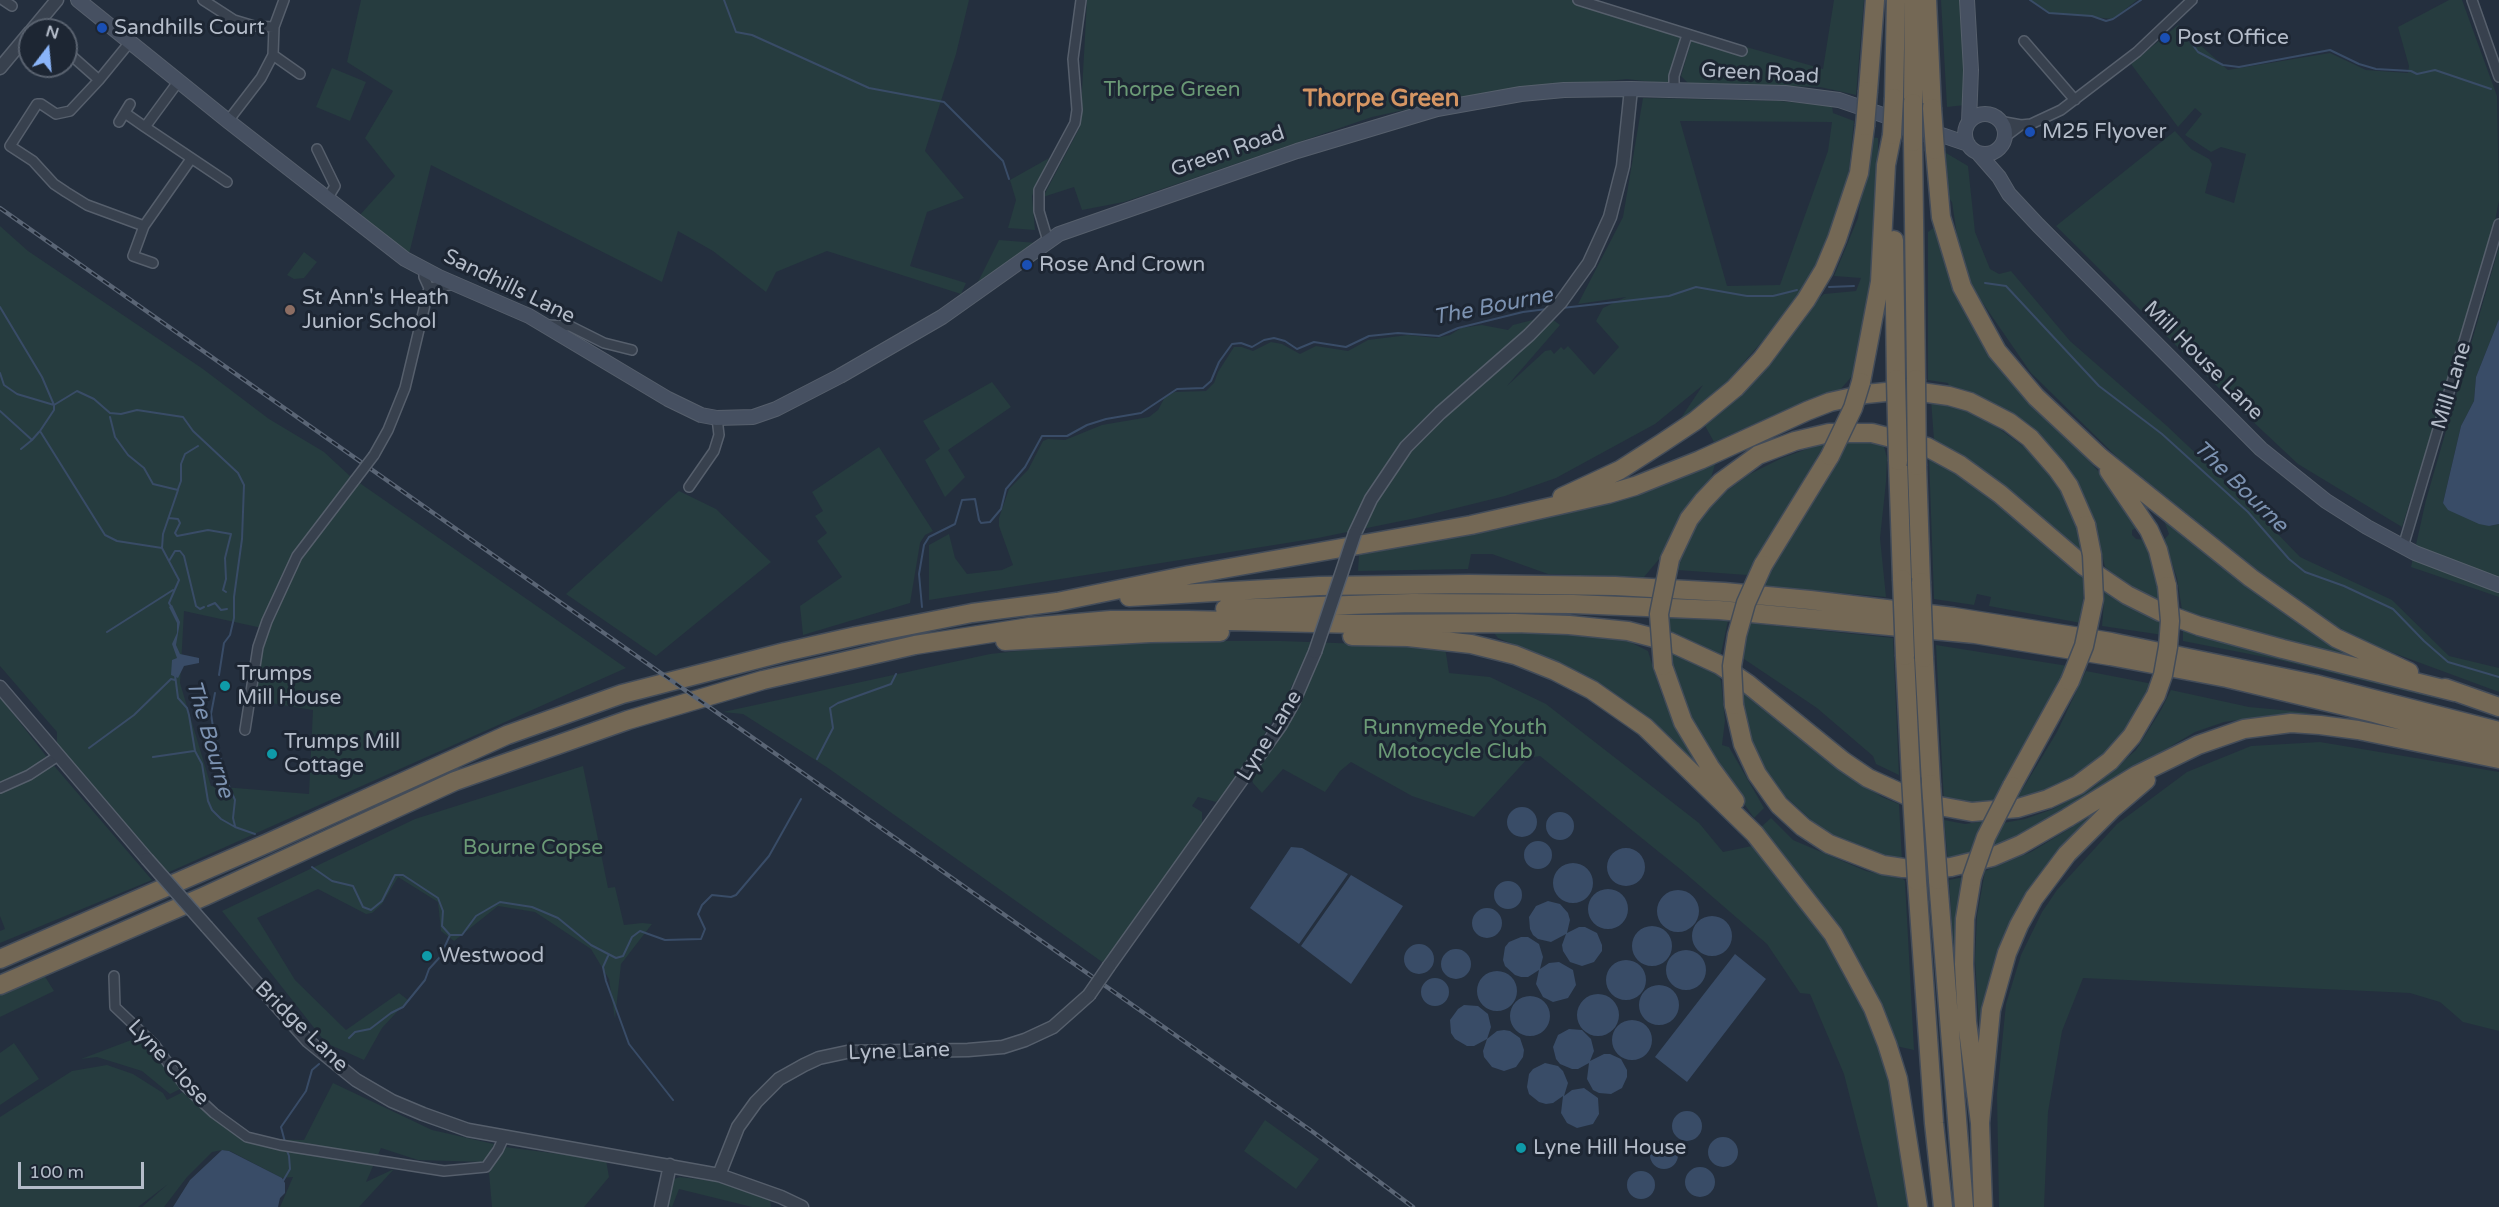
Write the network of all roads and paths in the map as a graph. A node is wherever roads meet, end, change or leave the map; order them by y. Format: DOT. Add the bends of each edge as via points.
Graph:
graph roads {
  1 [pos="3,0"];
  2 [pos="57,0"];
  3 [pos="78,0"];
  4 [pos="203,0"];
  5 [pos="284,0"];
  6 [pos="1081,0"];
  7 [pos="1578,0"];
  8 [pos="1875,0"];
  9 [pos="1896,0"];
  10 [pos="1914,0"];
  11 [pos="1927,0"];
  12 [pos="1967,0"];
  13 [pos="2193,0"];
  14 [pos="2472,0"];
  15 [pos="12,6"];
  16 [pos="42,18"];
  17 [pos="274,27"];
  18 [pos="1687,35"];
  19 [pos="2024,41"];
  20 [pos="130,42"];
  21 [pos="18,47"];
  22 [pos="1742,51"];
  23 [pos="273,55"];
  24 [pos="78,61"];
  25 [pos="0,68"];
  26 [pos="1971,70"];
  27 [pos="300,74"];
  28 [pos="2499,78"];
  29 [pos="99,80"];
  30 [pos="178,82"];
  31 [pos="1630,89"];
  32 [pos="1674,90"];
  33 [pos="2075,100"];
  34 [pos="130,104"];
  35 [pos="125,113"];
  36 [pos="1993,118"];
  37 [pos="228,121"];
  38 [pos="119,122"];
  39 [pos="2021,125"];
  40 [pos="1968,126"];
  41 [pos="145,127"];
  42 [pos="1892,135"];
  43 [pos="2002,142"];
  44 [pos="1940,143"];
  45 [pos="317,149"];
  46 [pos="1973,149"];
  47 [pos="191,159"];
  48 [pos="1999,177"];
  49 [pos="226,183"];
  50 [pos="327,199"];
  51 [pos="2499,224"];
  52 [pos="144,226"];
  53 [pos="1048,241"];
  54 [pos="153,263"];
  55 [pos="424,270"];
  56 [pos="456,284"];
  57 [pos="429,288"];
  58 [pos="965,301"];
  59 [pos="544,325"];
  60 [pos="632,350"];
  61 [pos="717,418"];
  62 [pos="2100,457"];
  63 [pos="688,487"];
  64 [pos="1529,510"];
  65 [pos="2403,547"];
  66 [pos="2499,585"];
  67 [pos="1057,602"];
  68 [pos="1111,620"];
  69 [pos="940,640"];
  70 [pos="0,687"];
  71 [pos="2455,692"];
  72 [pos="2499,707"];
  73 [pos="245,730"];
  74 [pos="2499,731"];
  75 [pos="2499,747"];
  76 [pos="57,756"];
  77 [pos="2499,759"];
  78 [pos="2167,761"];
  79 [pos="0,788"];
  80 [pos="1755,834"];
  81 [pos="0,959"];
  82 [pos="114,976"];
  83 [pos="0,985"];
  84 [pos="1980,1123"];
  85 [pos="504,1137"];
  86 [pos="670,1165"];
  87 [pos="719,1175"];
  88 [pos="662,1207"];
  89 [pos="802,1207"];
  90 [pos="1918,1207"];
  91 [pos="1943,1207"];
  92 [pos="1964,1207"];
  93 [pos="1983,1207"];
  1 -- 15 [label="street"];
  2 -- 16 [label="street"];
  3 -- 20 [label="main road, Sandhills Lane"];
  4 -- 17 [label="street" via="244,24"];
  5 -- 17 [label="street"];
  6 -- 53 [label="street" via="1073,59 1075,123 1039,190 1039,211"];
  7 -- 18 [label="street, Green Road"];
  8 -- 64 [label="highway, bridge" via="1859,173 1837,239 1806,300 1762,359 1695,421 1620,470"];
  9 -- 42 [label="highway, bridge"];
  10 -- 92 [label="highway, bridge" via="1917,466 1924,658"];
  11 -- 44 [label="highway, bridge" via="1932,108"];
  12 -- 26 [label="main road"];
  13 -- 33 [label="street" via="2137,52"];
  14 -- 28 [label="street"];
  17 -- 23 [label="street"];
  18 -- 22 [label="street, Green Road"];
  18 -- 32 [label="street, Green Road" via="1674,76"];
  19 -- 33 [label="street"];
  20 -- 29 [label="street"];
  20 -- 30 [label="main road, Sandhills Lane"];
  21 -- 25 [label="street"];
  23 -- 27 [label="street"];
  23 -- 37 [label="street" via="261,78"];
  24 -- 29 [label="street"];
  26 -- 36 [label="main road" via="1980,107"];
  26 -- 40 [label="main road"];
  29 -- 52 [label="street" via="66,113 56,114 40,100 10,143 11,148 87,205"];
  30 -- 37 [label="main road, Sandhills Lane"];
  30 -- 41 [label="street"];
  31 -- 32 [label="main road, Green Road"];
  31 -- 53 [label="main road, Green Road" via="1521,94 1437,109 1287,154"];
  31 -- 87 [label="street, Lyne Lane, bridge" via="1623,166 1610,218 1589,263 1548,316 1406,447 1371,499 1355,533 1315,652 1280,726 1089,995 1053,1027 1003,1047 847,1052 804,1065 779,1079 756,1102 738,1127"];
  32 -- 44 [label="main road, Green Road" via="1785,93 1839,100"];
  33 -- 39 [label="street" via="2044,119"];
  34 -- 35 [label="street"];
  35 -- 38 [label="street"];
  35 -- 41 [label="street"];
  36 -- 39 [label="street"];
  36 -- 40 [label="main road" via="1975,117"];
  36 -- 43 [label="main road" via="2005,132"];
  37 -- 50 [label="main road, Sandhills Lane"];
  39 -- 43 [label="street"];
  40 -- 44 [label="main road"];
  40 -- 46 [label="main road"];
  41 -- 47 [label="street"];
  42 -- 78 [label="highway, bridge" via="1886,165 1880,282 1853,408 1830,456 1763,565 1737,635 1732,666 1734,705 1743,744 1757,774 1779,805 1803,827 1830,844 1883,865 1927,870 1992,857 2020,845"];
  42 -- 91 [label="highway, bridge" via="1905,656 1917,881"];
  43 -- 46 [label="main road" via="1988,154"];
  43 -- 48 [label="main road"];
  44 -- 46 [label="main road, Green Road"];
  44 -- 62 [label="highway" via="1941,217 1962,287 1977,318 1997,351 2036,397"];
  45 -- 50 [label="street" via="335,186"];
  46 -- 48 [label="main road, Mill House Lane"];
  47 -- 49 [label="street"];
  47 -- 52 [label="street"];
  48 -- 65 [label="main road, Mill House Lane" via="2038,225 2261,449 2326,501"];
  50 -- 55 [label="main road, Sandhills Lane"];
  51 -- 65 [label="street, Mill Lane"];
  52 -- 54 [label="street" via="133,256"];
  53 -- 58 [label="main road, Green Road"];
  55 -- 56 [label="main road, Sandhills Lane"];
  55 -- 57 [label="street"];
  56 -- 57 [label="street"];
  56 -- 59 [label="main road, Sandhills Lane"];
  57 -- 73 [label="street, bridge" via="405,388 388,430 374,455 297,556 272,611 258,647"];
  58 -- 61 [label="main road, Sandhills Lane" via="903,341 776,409 753,417"];
  59 -- 60 [label="street" via="570,326 604,343"];
  59 -- 61 [label="main road, Sandhills Lane" via="678,404"];
  61 -- 63 [label="street" via="720,435 714,451"];
  62 -- 68 [label="highway, bridge" via="2158,550 2170,621 2163,675 2132,736 2110,761 2078,785 2018,808 1972,812 1923,803 1868,778 1720,665 1670,642 1628,631 1515,623"];
  62 -- 71 [label="highway" via="2252,578 2336,638"];
  64 -- 67 [label="highway" via="1471,525"];
  64 -- 84 [label="highway, bridge" via="1635,486 1830,402 1906,390 1970,402 2009,422 2030,438 2057,469 2086,525 2093,561 2094,599 2088,631 2070,681 1986,837 1972,877 1965,919 1964,964"];
  65 -- 66 [label="main road, Mill House Lane"];
  67 -- 74 [label="highway" via="1376,584 1724,592 1954,617 2111,642 2315,684"];
  67 -- 81 [label="highway" via="972,613 856,636 608,699 507,735"];
  68 -- 69 [label="highway"];
  68 -- 75 [label="highway" via="1148,614 1412,603 1719,610 1975,634 2110,656 2374,713"];
  69 -- 80 [label="highway" via="1249,632 1408,637 1471,644 1555,671 1620,708 1662,743"];
  69 -- 83 [label="highway" via="763,680 628,720 455,781"];
  70 -- 76 [label="street, Bridge Lane"];
  71 -- 72 [label="highway"];
  71 -- 80 [label="highway, bridge" via="2251,640 2161,612 2127,596 2084,566 2000,494 1927,447 1872,433 1829,433 1758,455 1721,482 1703,501 1689,519 1670,559 1659,614 1663,666 1683,722"];
  76 -- 79 [label="street"];
  76 -- 85 [label="street, Bridge Lane, bridge" via="308,1041 356,1080 392,1101 468,1130"];
  77 -- 78 [label="highway" via="2358,730 2290,723 2219,736"];
  78 -- 84 [label="highway" via="2067,854 2019,925 1991,1010"];
  80 -- 90 [label="highway" via="1833,934 1873,1008 1898,1079"];
  82 -- 85 [label="street, Lyne Close" via="115,1007 154,1044 185,1086 247,1137 444,1171 486,1167"];
  84 -- 93 [label="highway"];
  85 -- 86 [label="street, Bridge Lane"];
  86 -- 87 [label="street, Bridge Lane"];
  86 -- 88 [label="street"];
  87 -- 89 [label="street, Bridge Lane"];
}
